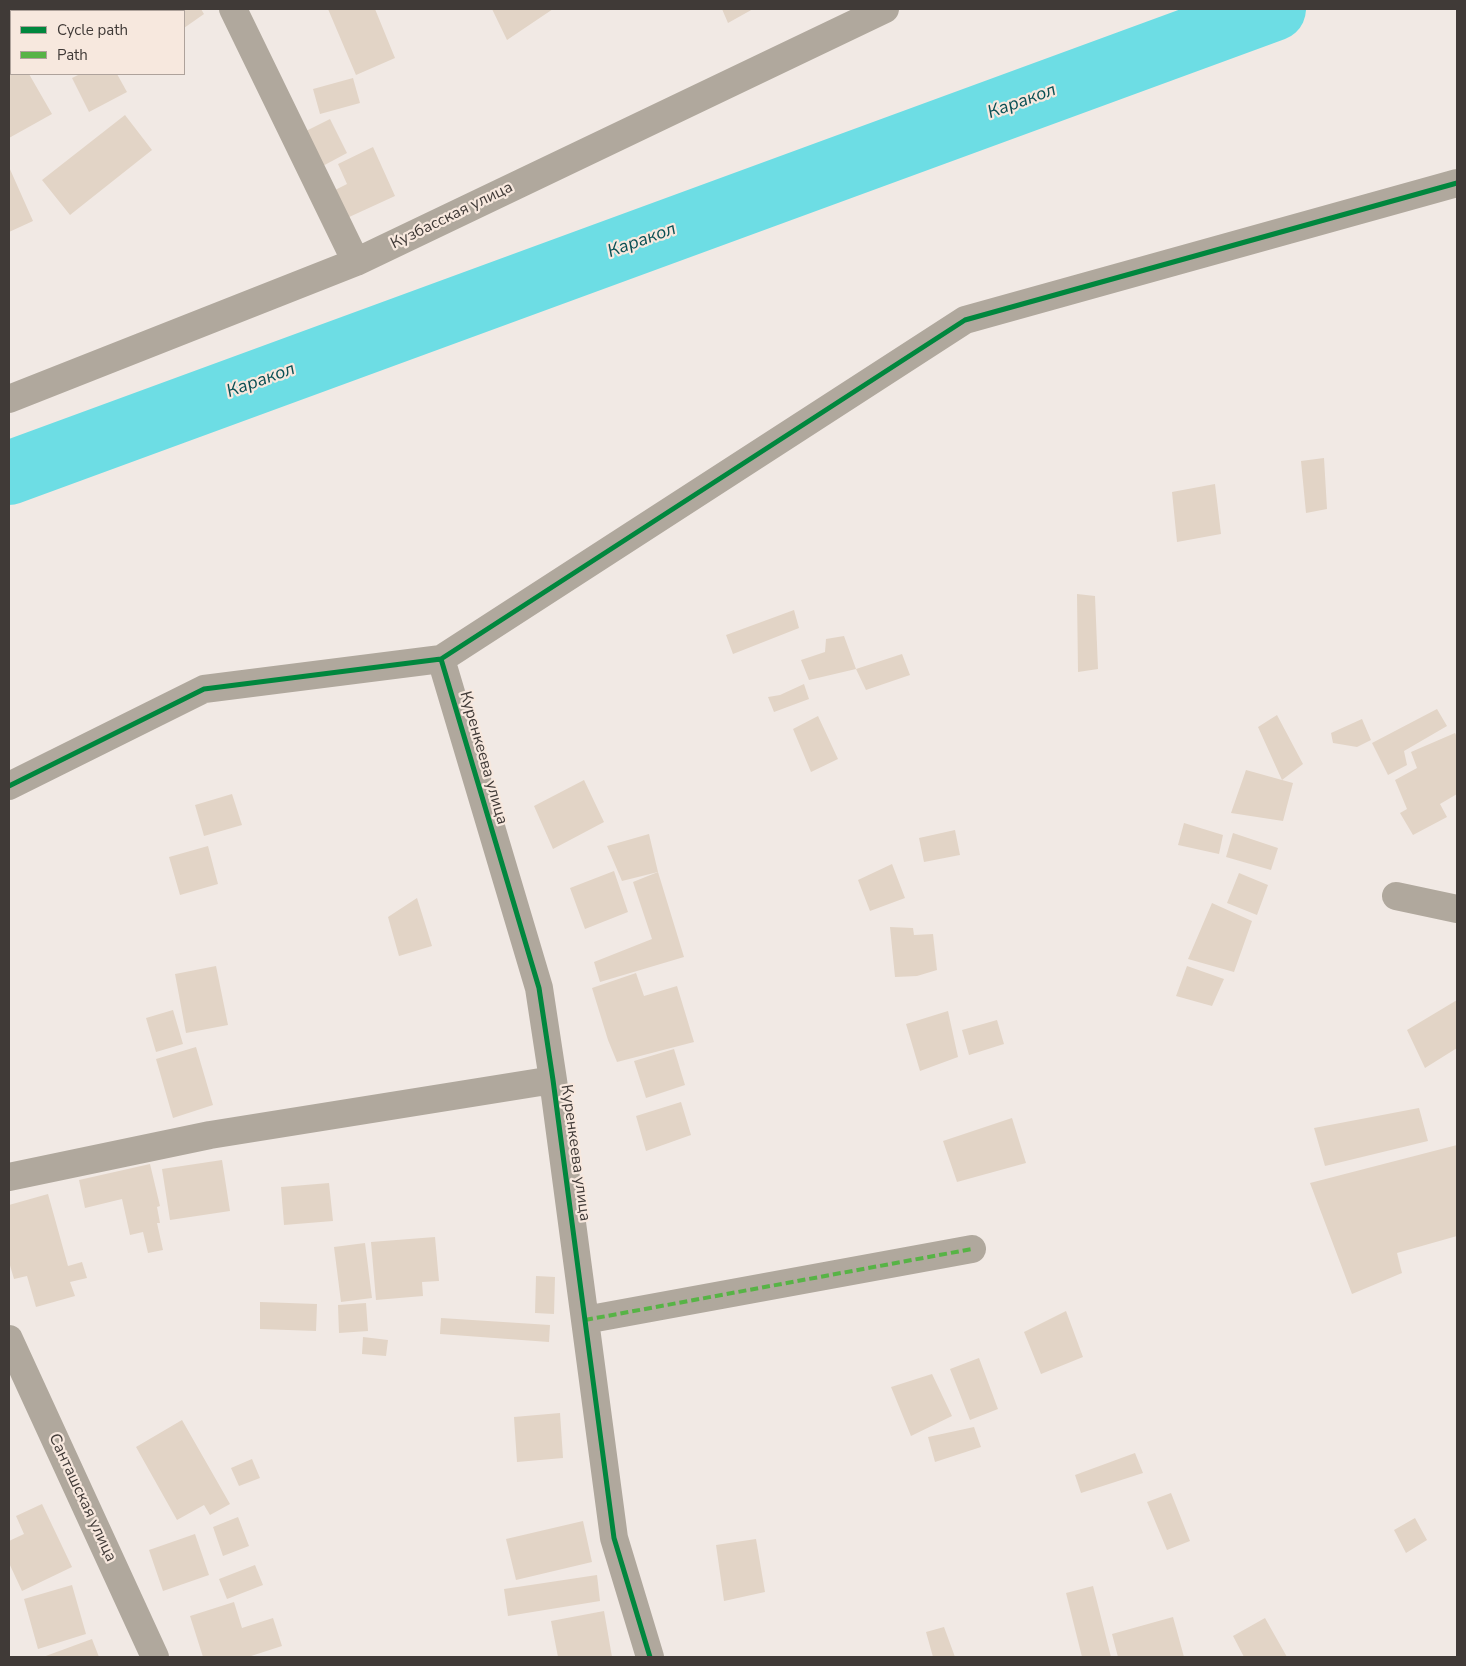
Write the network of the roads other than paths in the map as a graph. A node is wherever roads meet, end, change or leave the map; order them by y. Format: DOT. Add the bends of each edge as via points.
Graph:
graph roads {
  1 [pos="232,9"];
  2 [pos="884,9"];
  3 [pos="1457,184"];
  4 [pos="356,262"];
  5 [pos="9,399"];
  6 [pos="441,659"];
  7 [pos="9,786"];
  8 [pos="1396,896"];
  9 [pos="1457,909"];
  10 [pos="553,1080"];
  11 [pos="9,1177"];
  12 [pos="972,1249"];
  13 [pos="585,1320"];
  14 [pos="9,1339"];
  15 [pos="155,1657"];
  16 [pos="650,1657"];
  1 -- 4 [label="street"];
  2 -- 4 [label="street, Кузбасская улица"];
  3 -- 6 [label="street" via="965,320"];
  4 -- 5 [label="street, Кузбасская улица"];
  6 -- 7 [label="street" via="204,689"];
  6 -- 10 [label="street, Куренкеева улица" via="538,988"];
  8 -- 9 [label="street"];
  10 -- 11 [label="street" via="210,1135"];
  10 -- 13 [label="street, Куренкеева улица"];
  12 -- 13 [label="street"];
  13 -- 16 [label="street, Куренкеева улица" via="614,1538"];
  14 -- 15 [label="street, Санташская улица"];
}
